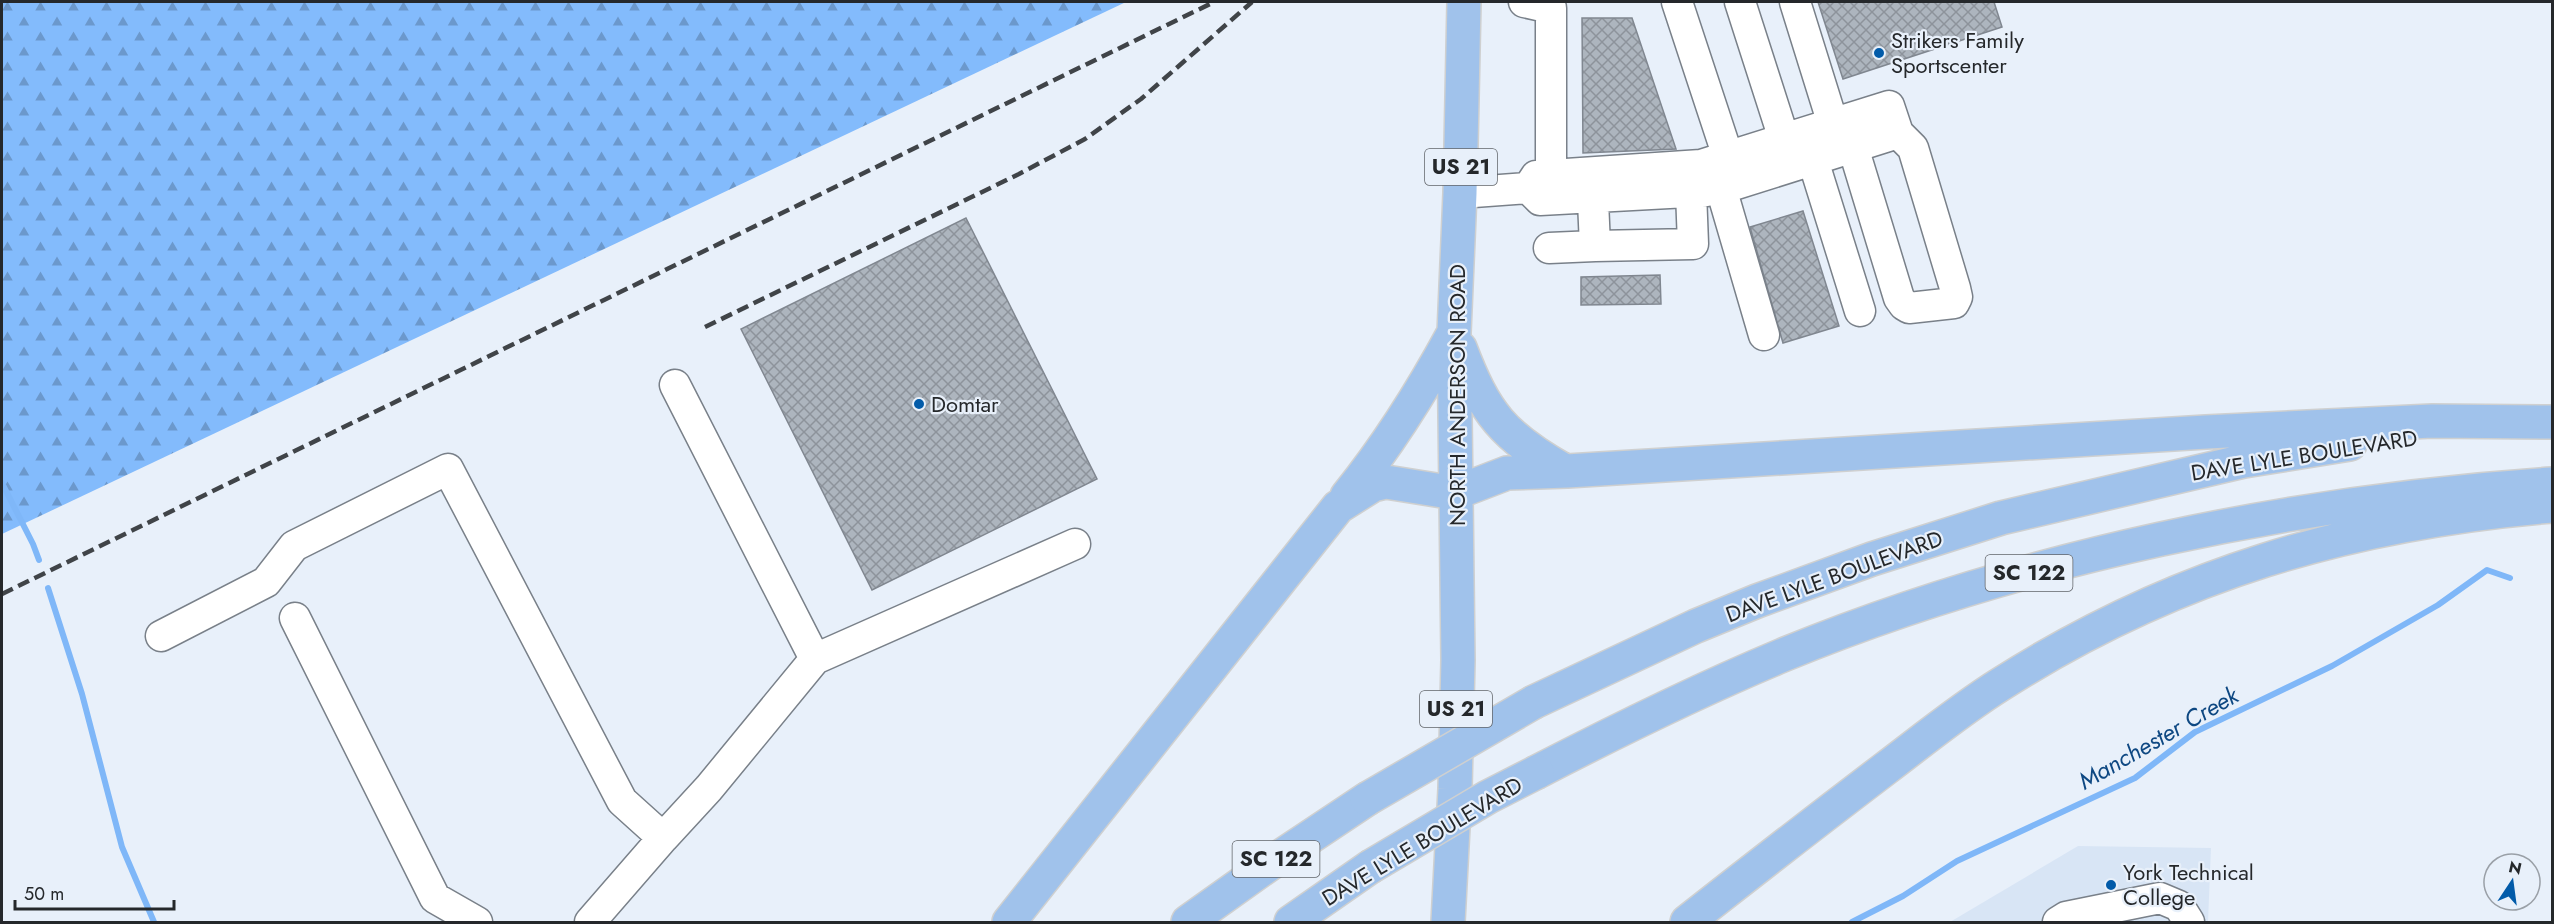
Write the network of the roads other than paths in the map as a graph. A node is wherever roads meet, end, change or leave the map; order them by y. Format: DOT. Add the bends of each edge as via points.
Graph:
graph roads {
  1 [pos="1464,2"];
  2 [pos="1677,2"];
  3 [pos="1740,2"];
  4 [pos="1796,2"];
  5 [pos="1544,4"];
  6 [pos="1833,124"];
  7 [pos="1898,134"];
  8 [pos="1800,144"];
  9 [pos="1853,147"];
  10 [pos="1729,177"];
  11 [pos="1540,181"];
  12 [pos="1592,185"];
  13 [pos="1691,192"];
  14 [pos="1460,193"];
  15 [pos="1595,246"];
  16 [pos="1549,248"];
  17 [pos="1860,311"];
  18 [pos="1454,333"];
  19 [pos="1764,335"];
  20 [pos="675,386"];
  21 [pos="2553,424"];
  22 [pos="1567,471"];
  23 [pos="2553,484"];
  24 [pos="1455,493"];
  25 [pos="2553,506"];
  26 [pos="1338,507"];
  27 [pos="1075,544"];
  28 [pos="295,618"];
  29 [pos="161,636"];
  30 [pos="815,659"];
  31 [pos="663,838"];
  32 [pos="477,922"];
  33 [pos="590,922"];
  34 [pos="1009,922"];
  35 [pos="1188,922"];
  36 [pos="1291,922"];
  37 [pos="1448,922"];
  38 [pos="1688,922"];
  39 [pos="2058,922"];
  40 [pos="2189,922"];
  1 -- 14 [label="main road, NORTH ANDERSON ROAD / US 21"];
  2 -- 10 [label="street"];
  3 -- 8 [label="street"];
  4 -- 6 [label="street"];
  5 -- 11 [label="street"];
  6 -- 7 [label="street" via="1889,105"];
  6 -- 8 [label="street"];
  7 -- 9 [label="street"];
  7 -- 9 [label="street" via="1913,148 1955,288 1954,303 1949,305 1910,308 1899,298"];
  8 -- 9 [label="street"];
  8 -- 10 [label="street"];
  8 -- 17 [label="street"];
  10 -- 12 [label="street" via="1701,165"];
  10 -- 13 [label="street"];
  10 -- 19 [label="street"];
  11 -- 12 [label="street" via="1540,200"];
  11 -- 14 [label="street"];
  12 -- 13 [label="street"];
  12 -- 15 [label="street"];
  13 -- 15 [label="street" via="1693,244"];
  14 -- 18 [label="main road, NORTH ANDERSON ROAD / US 21"];
  15 -- 16 [label="street"];
  18 -- 22 [label="main road" via="1470,375 1491,412 1521,445"];
  18 -- 24 [label="main road, NORTH ANDERSON ROAD / US 21"];
  18 -- 26 [label="main road" via="1419,398"];
  20 -- 30 [label="street"];
  21 -- 22 [label="main road" via="2432,422 2206,432"];
  21 -- 35 [label="main road, DAVE LYLE BOULEVARD / SC 122, bridge" via="2327,446 2234,463 2001,518 1872,559 1696,626 1534,702 1367,799"];
  22 -- 24 [label="main road" via="1507,473"];
  23 -- 36 [label="main road, DAVE LYLE BOULEVARD / SC 122, bridge" via="2446,492 2150,541 2005,579 1907,610 1785,654 1662,708 1479,802 1370,867"];
  24 -- 26 [label="main road" via="1386,482 1373,485"];
  24 -- 37 [label="main road, NORTH ANDERSON ROAD / US 21" via="1458,660"];
  25 -- 38 [label="main road" via="2458,516 2306,547 2193,585 2098,628 1972,704"];
  26 -- 34 [label="main road"];
  27 -- 30 [label="street"];
  28 -- 32 [label="street" via="435,898"];
  29 -- 31 [label="street" via="266,582 294,546 448,469 622,801"];
  30 -- 31 [label="street" via="709,789"];
  31 -- 33 [label="street"];
  39 -- 40 [label="street" via="2066,917 2160,898 2179,906"];
}
